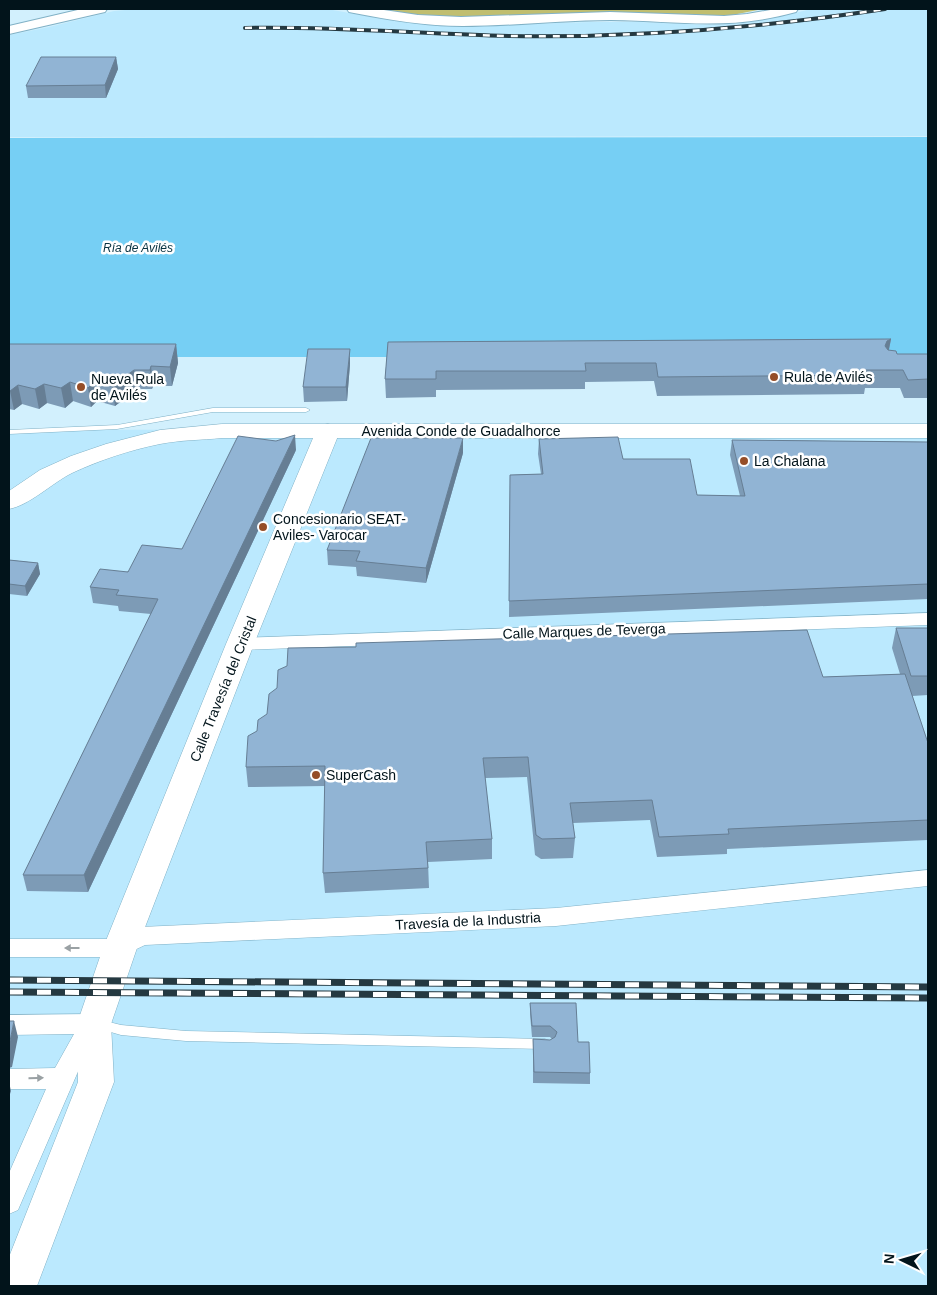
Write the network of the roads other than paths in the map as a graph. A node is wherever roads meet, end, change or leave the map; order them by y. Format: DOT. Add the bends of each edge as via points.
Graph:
graph roads {
  1 [pos="58,9"];
  2 [pos="100,9"];
  3 [pos="354,9"];
  4 [pos="791,9"];
  5 [pos="9,20"];
  6 [pos="9,30"];
  7 [pos="306,410"];
  8 [pos="328,431"];
  9 [pos="9,432"];
  10 [pos="928,432"];
  11 [pos="9,502"];
  12 [pos="928,619"];
  13 [pos="240,644"];
  14 [pos="928,878"];
  15 [pos="9,948"];
  16 [pos="120,948"];
  17 [pos="94,1024"];
  18 [pos="9,1025"];
  19 [pos="549,1044"];
  20 [pos="9,1079"];
  21 [pos="80,1080"];
  22 [pos="9,1202"];
  23 [pos="17,1286"];
  1 -- 5 [label="street"];
  2 -- 6 [label="street"];
  3 -- 4 [label="street" via="406,18 485,22 609,16 717,20"];
  7 -- 9 [label="lane" via="213,410 117,427"];
  8 -- 10 [label="main road, Avenida Conde de Guadalhorce"];
  8 -- 11 [label="main road, Avenida Conde de Guadalhorce" via="222,431 160,437 79,461 49,475"];
  8 -- 13 [label="main road, Calle Travesía del Cristal"];
  12 -- 13 [label="street, Calle Marques de Teverga"];
  13 -- 16 [label="main road, Calle Travesía del Cristal"];
  14 -- 16 [label="street, Travesía de la Industria" via="556,917 141,936"];
  16 -- 15 [label="street, Travesía de la Industria, one-way"];
  16 -- 17 [label="main road, Calle Travesía del Cristal"];
  17 -- 18 [label="street"];
  17 -- 19 [label="lane" via="186,1036"];
  17 -- 21 [label="main road"];
  20 -- 21 [label="street, one-way"];
  21 -- 22 [label="street"];
  21 -- 23 [label="main road"];
}
